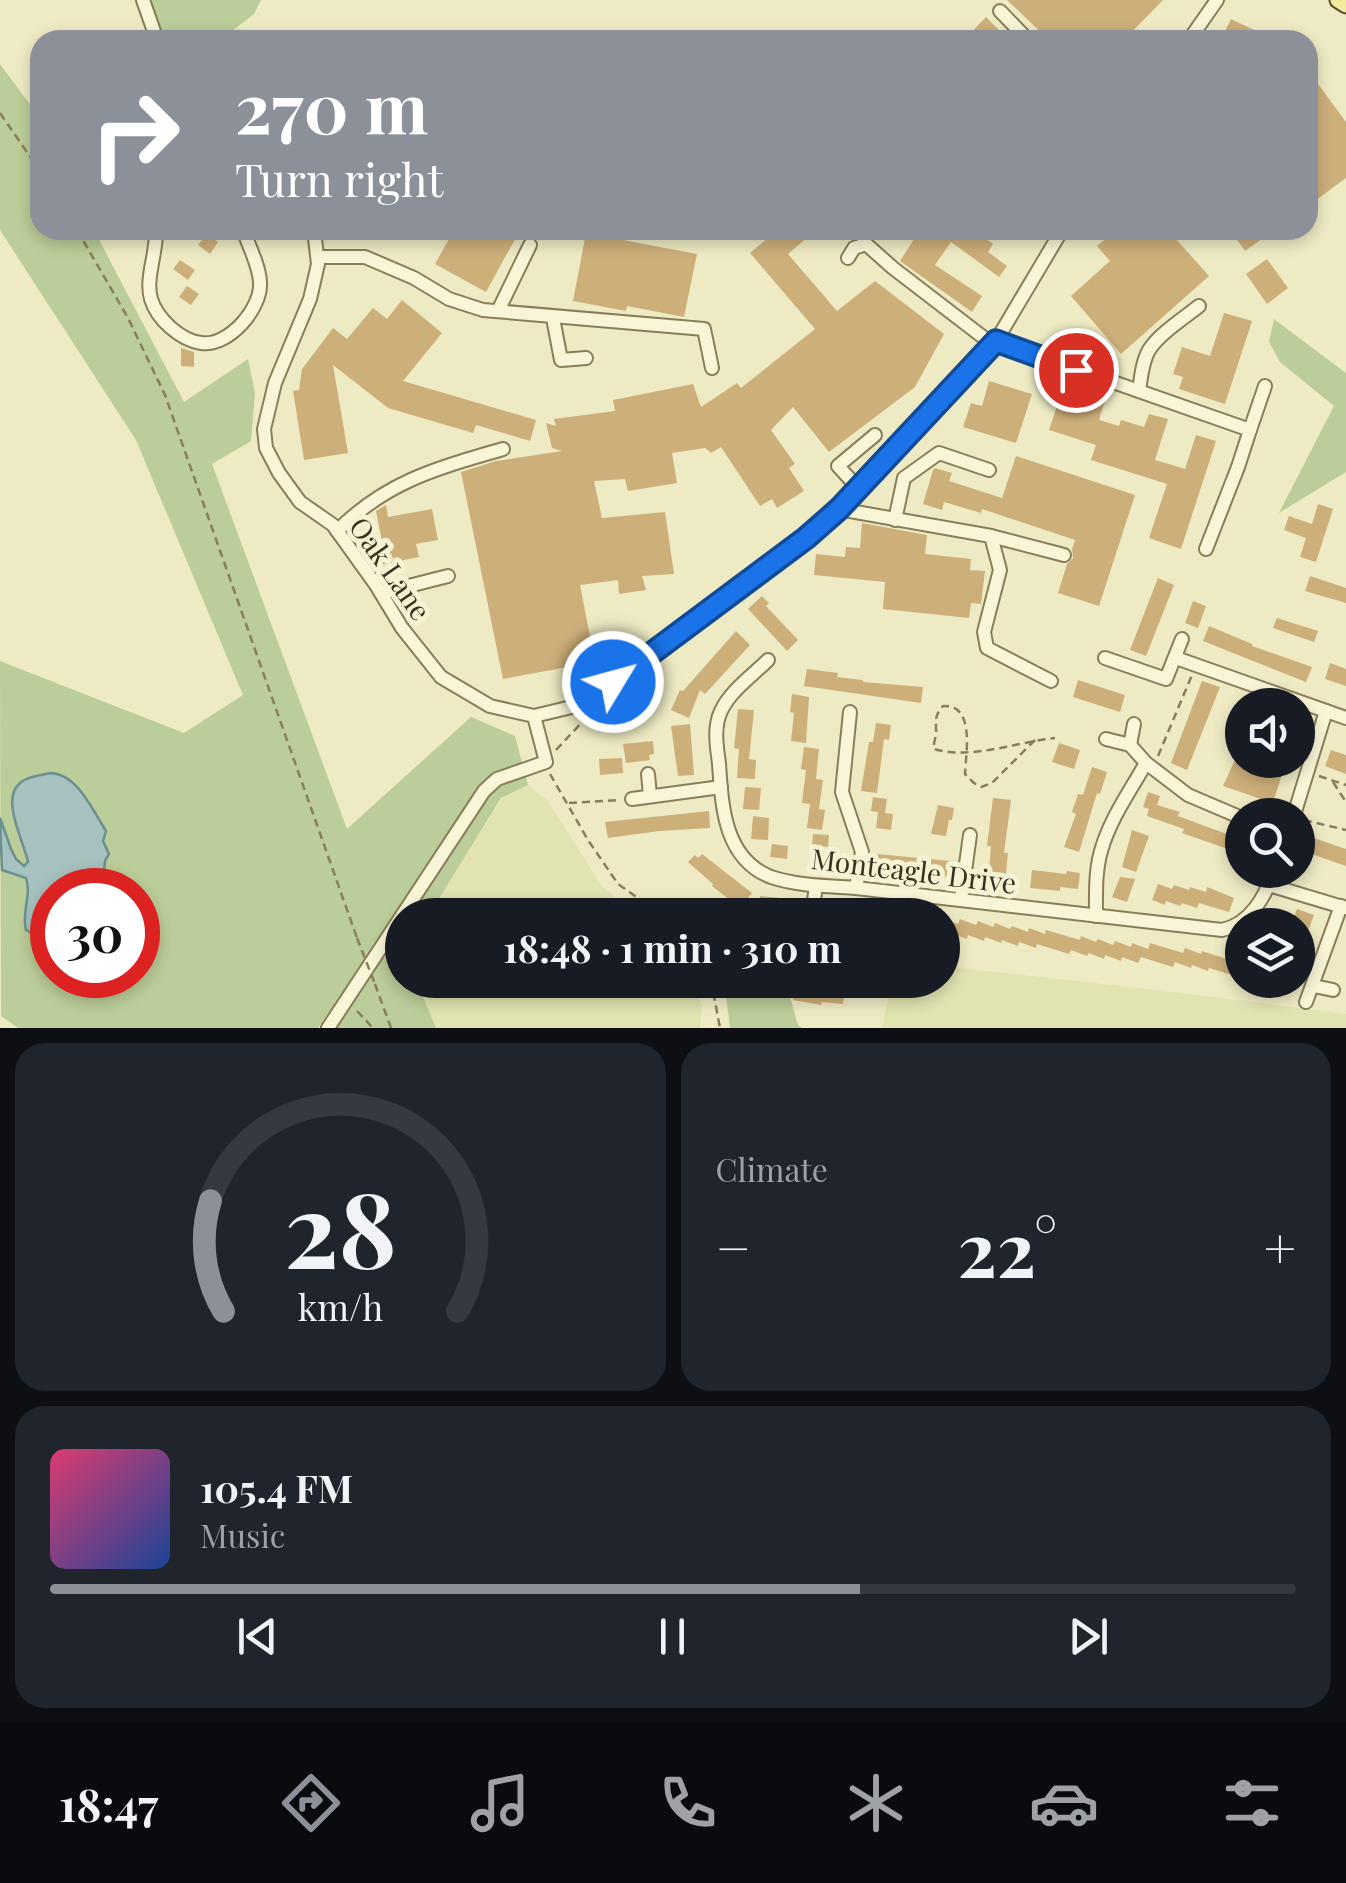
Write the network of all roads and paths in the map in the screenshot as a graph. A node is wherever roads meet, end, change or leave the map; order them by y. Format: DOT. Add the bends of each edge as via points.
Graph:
graph roads {
  1 [pos="143,0"];
  2 [pos="1217,0"];
  3 [pos="1338,0"];
  4 [pos="1346,5"];
  5 [pos="1000,10"];
  6 [pos="154,30"];
  7 [pos="1019,30"];
  8 [pos="1196,30"];
  9 [pos="0,112"];
  10 [pos="30,156"];
  11 [pos="83,240"];
  12 [pos="156,240"];
  13 [pos="246,240"];
  14 [pos="315,240"];
  15 [pos="1056,240"];
  16 [pos="530,245"];
  17 [pos="318,257"];
  18 [pos="848,258"];
  19 [pos="1199,306"];
  20 [pos="498,312"];
  21 [pos="552,318"];
  22 [pos="994,342"];
  23 [pos="586,358"];
  24 [pos="712,368"];
  25 [pos="1266,386"];
  26 [pos="1139,391"];
  27 [pos="1250,430"];
  28 [pos="874,435"];
  29 [pos="504,449"];
  30 [pos="990,470"];
  31 [pos="859,488"];
  32 [pos="839,509"];
  33 [pos="896,520"];
  34 [pos="337,531"];
  35 [pos="992,536"];
  36 [pos="1206,549"];
  37 [pos="1064,554"];
  38 [pos="448,576"];
  39 [pos="381,593"];
  40 [pos="1182,639"];
  41 [pos="1106,658"];
  42 [pos="1176,658"];
  43 [pos="768,660"];
  44 [pos="1196,664"];
  45 [pos="1051,681"];
  46 [pos="584,704"];
  47 [pos="1326,711"];
  48 [pos="850,712"];
  49 [pos="534,716"];
  50 [pos="1346,718"];
  51 [pos="1134,724"];
  52 [pos="1055,738"];
  53 [pos="1106,739"];
  54 [pos="1035,740"];
  55 [pos="1130,744"];
  56 [pos="1315,746"];
  57 [pos="966,752"];
  58 [pos="546,762"];
  59 [pos="1150,766"];
  60 [pos="648,774"];
  61 [pos="1315,774"];
  62 [pos="1332,780"];
  63 [pos="1346,786"];
  64 [pos="720,787"];
  65 [pos="650,796"];
  66 [pos="632,799"];
  67 [pos="1346,802"];
  68 [pos="566,803"];
  69 [pos="1225,810"];
  70 [pos="1315,822"];
  71 [pos="1346,830"];
  72 [pos="970,835"];
  73 [pos="816,886"];
  74 [pos="856,888"];
  75 [pos="1267,888"];
  76 [pos="1279,888"];
  77 [pos="638,898"];
  78 [pos="814,898"];
  79 [pos="961,900"];
  80 [pos="1343,907"];
  81 [pos="1096,916"];
  82 [pos="1315,983"];
  83 [pos="1315,986"];
  84 [pos="1334,990"];
  85 [pos="714,998"];
  86 [pos="1308,998"];
  87 [pos="1306,1002"];
  88 [pos="342,1007"];
  89 [pos="328,1028"];
  90 [pos="373,1028"];
  91 [pos="390,1028"];
  92 [pos="720,1028"];
  1 -- 6 [label="street"];
  2 -- 8 [label="street"];
  3 -- 4 [label="main road"];
  5 -- 7 [label="street"];
  9 -- 10 [label="path"];
  11 -- 91 [label="path, bridge" via="165,394"];
  12 -- 13 [label="street" via="148,284 157,314 200,343 224,336 254,308 260,283"];
  14 -- 17 [label="street, Oak Lane"];
  15 -- 22 [label="street"];
  16 -- 20 [label="street"];
  17 -- 20 [label="street" via="366,257 449,299"];
  17 -- 34 [label="street, Oak Lane" via="264,430 279,474 300,502"];
  18 -- 22 [label="street" via="866,244"];
  19 -- 26 [label="street" via="1149,350"];
  20 -- 21 [label="street"];
  21 -- 23 [label="street" via="560,360"];
  21 -- 24 [label="street" via="704,329"];
  22 -- 26 [label="street"];
  22 -- 31 [label="street"];
  25 -- 27 [label="street"];
  26 -- 27 [label="street"];
  27 -- 36 [label="street"];
  28 -- 31 [label="street" via="838,466"];
  29 -- 34 [label="street" via="397,486"];
  30 -- 33 [label="street" via="939,453 904,478"];
  31 -- 32 [label="street"];
  32 -- 33 [label="street"];
  32 -- 46 [label="street"];
  33 -- 35 [label="street"];
  34 -- 39 [label="street, Oak Lane"];
  35 -- 37 [label="street"];
  35 -- 45 [label="street" via="1000,570 984,632 987,648"];
  38 -- 39 [label="street"];
  39 -- 49 [label="street, Oak Lane" via="441,677 490,706"];
  40 -- 42 [label="street"];
  41 -- 42 [label="street" via="1166,679"];
  42 -- 44 [label="street"];
  43 -- 64 [label="street, Monteagle Drive" via="720,712"];
  44 -- 47 [label="street"];
  44 -- 59 [label="path"];
  46 -- 49 [label="street"];
  46 -- 58 [label="path" via="586,718"];
  47 -- 50 [label="street"];
  47 -- 56 [label="street"];
  48 -- 74 [label="street" via="842,792 862,852"];
  49 -- 58 [label="street"];
  51 -- 55 [label="street"];
  52 -- 54 [label="path"];
  53 -- 55 [label="street"];
  54 -- 57 [label="path"];
  54 -- 57 [label="path" via="981,787 965,774"];
  55 -- 59 [label="street"];
  57 -- 57 [label="path" via="934,749 934,721 943,706 958,708 965,720"];
  58 -- 68 [label="path"];
  58 -- 88 [label="street" via="484,791"];
  59 -- 69 [label="street"];
  59 -- 81 [label="street" via="1113,820 1101,852"];
  60 -- 65 [label="street"];
  61 -- 62 [label="path"];
  62 -- 63 [label="path"];
  62 -- 67 [label="path"];
  64 -- 65 [label="street"];
  64 -- 73 [label="street, Monteagle Drive" via="727,830 738,850 772,876"];
  65 -- 66 [label="street"];
  66 -- 68 [label="path"];
  68 -- 77 [label="path" via="618,884"];
  70 -- 71 [label="path"];
  72 -- 79 [label="street"];
  73 -- 74 [label="street, Monteagle Drive"];
  73 -- 78 [label="street"];
  74 -- 79 [label="street, Monteagle Drive"];
  75 -- 81 [label="street, Monteagle Drive" via="1252,914 1222,930"];
  76 -- 80 [label="street"];
  79 -- 81 [label="street, Monteagle Drive"];
  80 -- 82 [label="street"];
  83 -- 84 [label="street"];
  85 -- 92 [label="path"];
  86 -- 87 [label="street"];
  88 -- 89 [label="street"];
  88 -- 90 [label="path" via="353,1008"];
}
